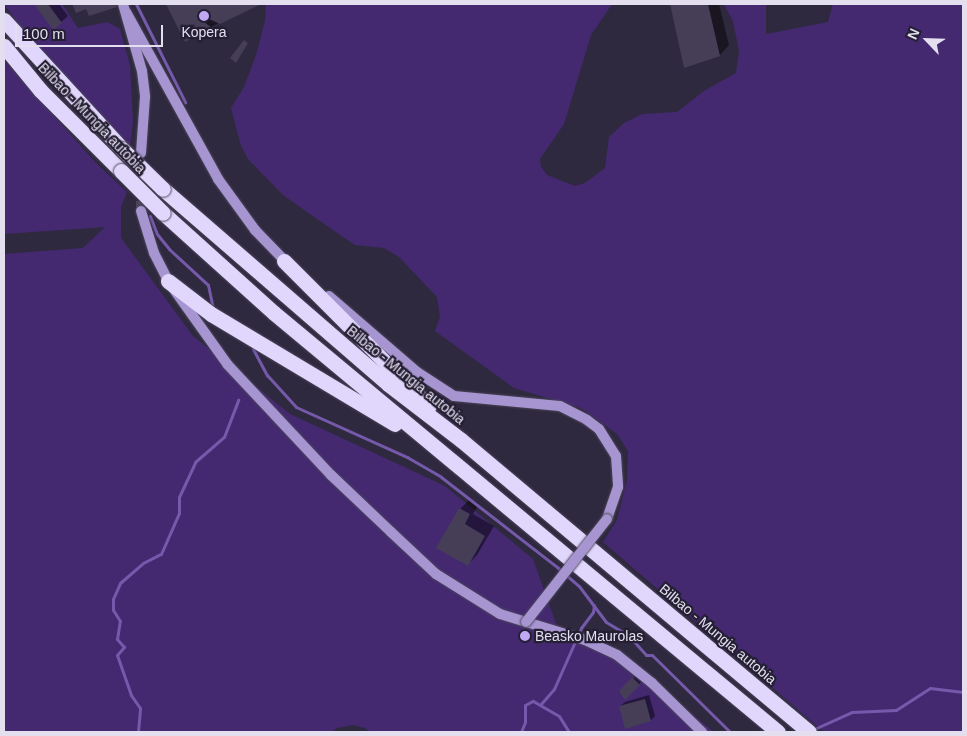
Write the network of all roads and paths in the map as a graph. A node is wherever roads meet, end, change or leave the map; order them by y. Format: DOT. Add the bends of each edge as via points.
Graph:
graph roads {
  1 [pos="124,8"];
  2 [pos="4,20"];
  3 [pos="4,46"];
  4 [pos="141,153"];
  5 [pos="141,211"];
  6 [pos="284,261"];
  7 [pos="168,281"];
  8 [pos="417,433"];
  9 [pos="461,440"];
  10 [pos="526,622"];
  11 [pos="806,730"];
  12 [pos="702,732"];
  13 [pos="778,732"];
  1 -- 4 [label="street" via="142,71"];
  1 -- 6 [label="street" via="218,179 255,230"];
  2 -- 9 [label="highway, Bilbao - Mungia autobia, bridge" via="122,149 163,188 388,384"];
  3 -- 8 [label="highway, Bilbao - Mungia autobia, bridge" via="40,90 163,213 274,313"];
  5 -- 7 [label="street" via="154,253"];
  6 -- 9 [label="highway"];
  6 -- 10 [label="street, bridge" via="417,372 454,396 560,406 599,429 616,456 618,487 607,519"];
  7 -- 8 [label="highway" via="211,314 397,425"];
  7 -- 10 [label="street" via="228,365 344,488 436,574 493,610"];
  8 -- 13 [label="highway, Bilbao - Mungia autobia"];
  9 -- 11 [label="highway, Bilbao - Mungia autobia"];
  10 -- 12 [label="street" via="585,640 635,668"];
}
